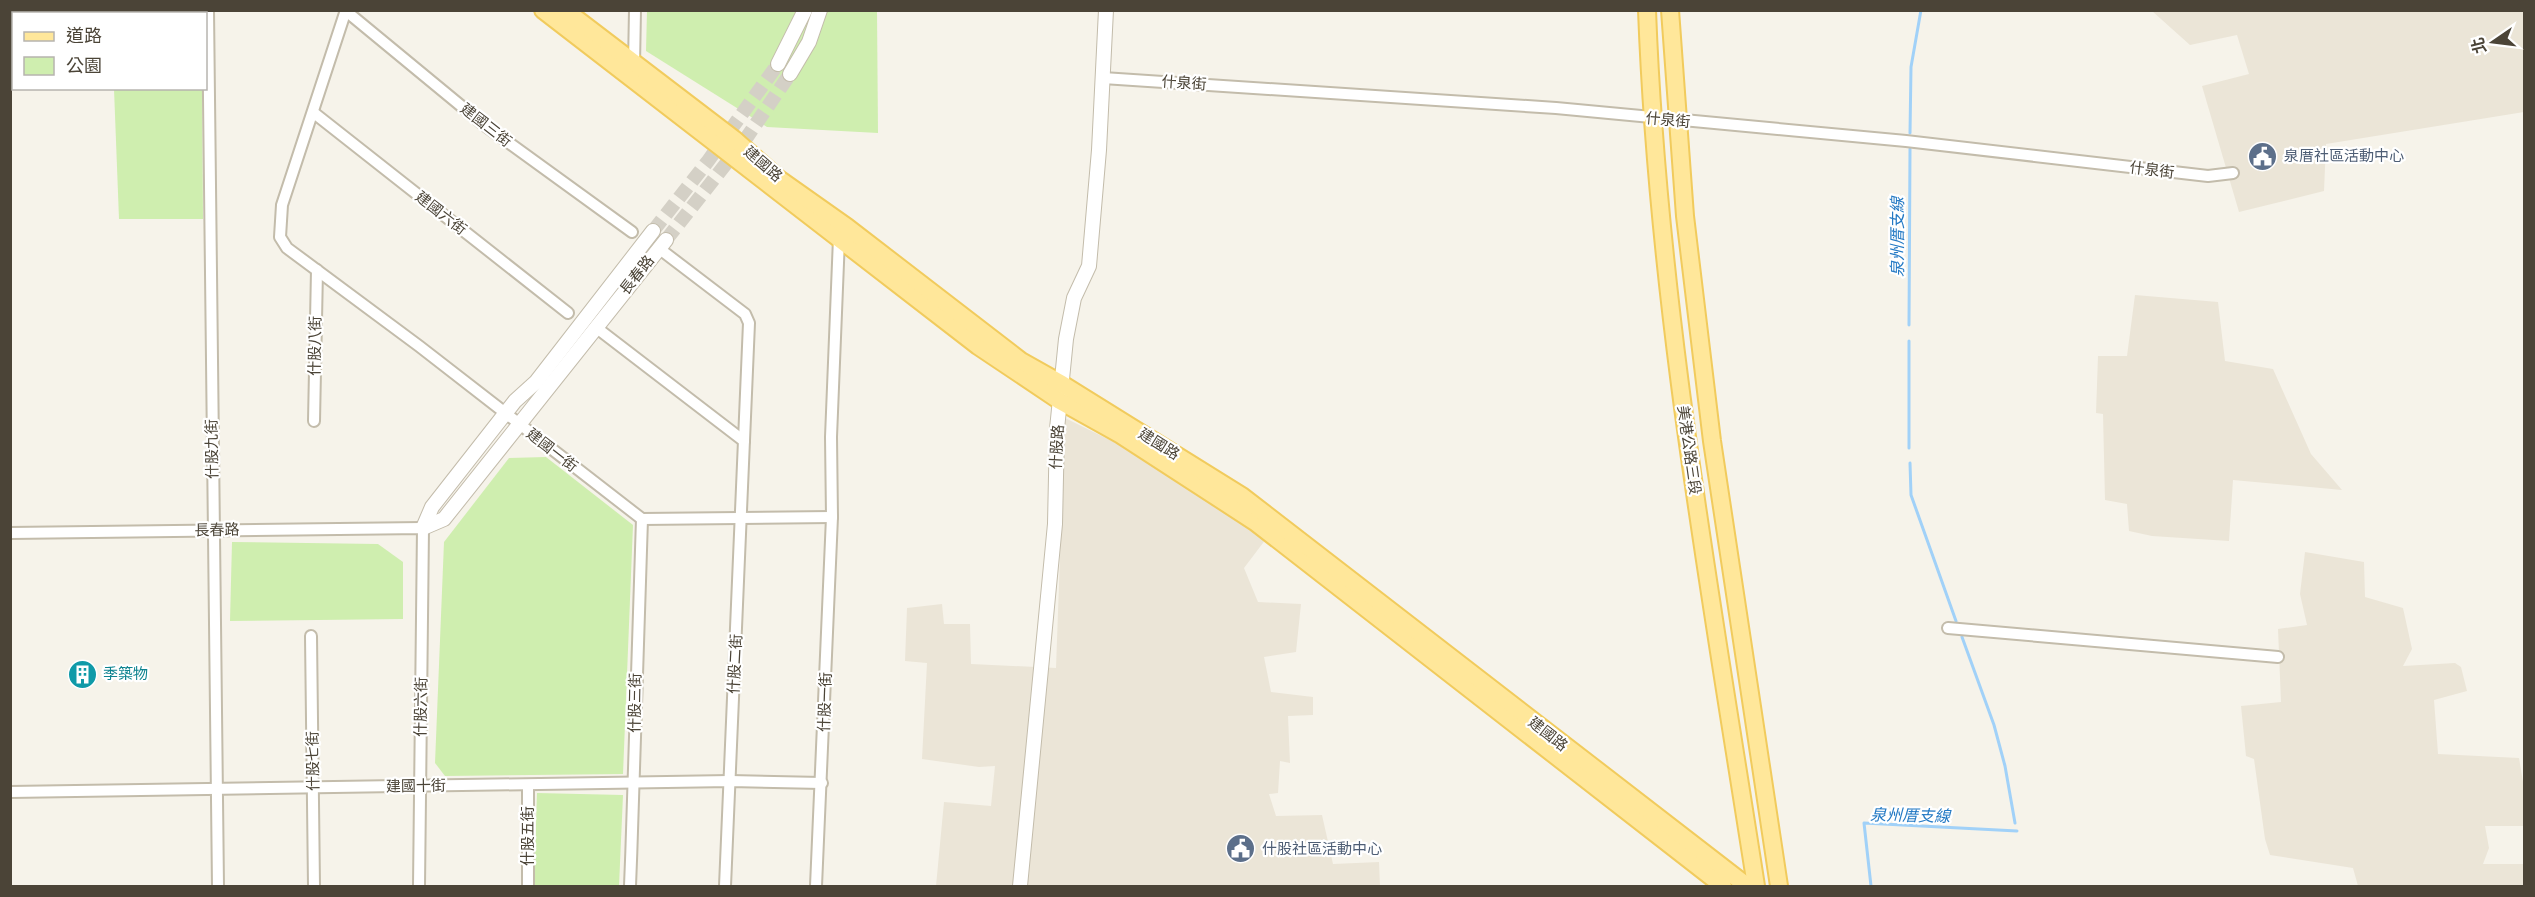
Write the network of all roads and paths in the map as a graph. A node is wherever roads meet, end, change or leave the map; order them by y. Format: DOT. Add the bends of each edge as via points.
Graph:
graph roads {
  1 [pos="208,10"];
  2 [pos="543,10"];
  3 [pos="565,10"];
  4 [pos="635,10"];
  5 [pos="805,10"];
  6 [pos="820,10"];
  7 [pos="1106,10"];
  8 [pos="1647,10"];
  9 [pos="1670,10"];
  10 [pos="346,11"];
  11 [pos="634,64"];
  12 [pos="778,64"];
  13 [pos="790,74"];
  14 [pos="1103,78"];
  15 [pos="314,113"];
  16 [pos="1653,119"];
  17 [pos="1677,121"];
  18 [pos="2233,173"];
  19 [pos="653,231"];
  20 [pos="632,232"];
  21 [pos="839,238"];
  22 [pos="665,247"];
  23 [pos="317,270"];
  24 [pos="568,313"];
  25 [pos="602,333"];
  26 [pos="1061,392"];
  27 [pos="507,415"];
  28 [pos="314,422"];
  29 [pos="520,424"];
  30 [pos="744,441"];
  31 [pos="831,517"];
  32 [pos="642,519"];
  33 [pos="741,519"];
  34 [pos="423,528"];
  35 [pos="213,531"];
  36 [pos="10,533"];
  37 [pos="1948,628"];
  38 [pos="311,636"];
  39 [pos="2278,657"];
  40 [pos="1461,675"];
  41 [pos="729,781"];
  42 [pos="634,783"];
  43 [pos="822,783"];
  44 [pos="421,785"];
  45 [pos="528,785"];
  46 [pos="313,787"];
  47 [pos="217,789"];
  48 [pos="10,792"];
  49 [pos="218,886"];
  50 [pos="314,886"];
  51 [pos="419,886"];
  52 [pos="528,886"];
  53 [pos="630,886"];
  54 [pos="725,886"];
  55 [pos="816,886"];
  56 [pos="1020,886"];
  57 [pos="1723,886"];
  58 [pos="1747,886"];
  59 [pos="1756,886"];
  60 [pos="1779,886"];
  1 -- 35 [label="street, 什股九街"];
  2 -- 21 [label="main road, 建國路"];
  3 -- 11 [label="main road, 建國路"];
  4 -- 11 [label="street"];
  5 -- 12 [label="street"];
  6 -- 13 [label="street" via="809,42"];
  7 -- 14 [label="street, 什股路"];
  8 -- 16 [label="main road, 美港公路三段"];
  9 -- 17 [label="main road, 美港公路三段"];
  10 -- 15 [label="street, 建國一街"];
  10 -- 20 [label="street, 建國三街" via="483,124"];
  11 -- 26 [label="main road, 建國路"];
  14 -- 16 [label="street, 什泉街" via="1544,107"];
  14 -- 26 [label="street, 什股路" via="1089,266 1074,298"];
  15 -- 23 [label="street, 建國一街" via="282,205 280,237 286,248"];
  15 -- 24 [label="street, 建國六街"];
  16 -- 17 [label="street, 什泉街"];
  16 -- 59 [label="main road, 美港公路三段" via="1686,439"];
  17 -- 18 [label="street, 什泉街" via="1906,141 2208,176"];
  17 -- 60 [label="main road, 美港公路三段" via="1712,441"];
  19 -- 27 [label="street, 長春路"];
  21 -- 26 [label="main road, 建國路" via="978,346"];
  21 -- 31 [label="street"];
  22 -- 29 [label="street, 長春路"];
  22 -- 30 [label="street" via="745,314 750,323"];
  23 -- 27 [label="street, 建國一街"];
  23 -- 28 [label="street, 什股八街"];
  25 -- 30 [label="street"];
  26 -- 40 [label="main road, 建國路" via="1242,496"];
  26 -- 56 [label="street, 什股路" via="1054,524"];
  27 -- 29 [label="street, 建國一街"];
  27 -- 34 [label="street, 長春路" via="432,507"];
  29 -- 32 [label="street, 建國一街"];
  29 -- 34 [label="street, 長春路" via="444,519"];
  30 -- 33 [label="street, 什股二街"];
  31 -- 33 [label="street"];
  31 -- 43 [label="street, 什股一街"];
  32 -- 33 [label="street"];
  32 -- 42 [label="street, 什股三街"];
  33 -- 41 [label="street, 什股二街"];
  34 -- 35 [label="street, 長春路"];
  34 -- 44 [label="street, 什股六街"];
  35 -- 36 [label="street, 長春路"];
  35 -- 47 [label="street, 什股九街"];
  37 -- 39 [label="street"];
  38 -- 46 [label="street, 什股七街"];
  40 -- 57 [label="main road, 建國路"];
  40 -- 58 [label="main road, 建國路"];
  41 -- 42 [label="street, 建國十街"];
  41 -- 43 [label="street, 建國十街"];
  41 -- 54 [label="street, 什股二街"];
  42 -- 45 [label="street, 建國十街"];
  42 -- 53 [label="street, 什股三街"];
  43 -- 55 [label="street, 什股一街"];
  44 -- 45 [label="street, 建國十街"];
  44 -- 46 [label="street, 建國十街"];
  44 -- 51 [label="street, 什股六街"];
  45 -- 52 [label="street, 什股五街"];
  46 -- 47 [label="street, 建國十街"];
  46 -- 50 [label="street, 什股七街"];
  47 -- 48 [label="street, 建國十街"];
  47 -- 49 [label="street, 什股九街"];
}
